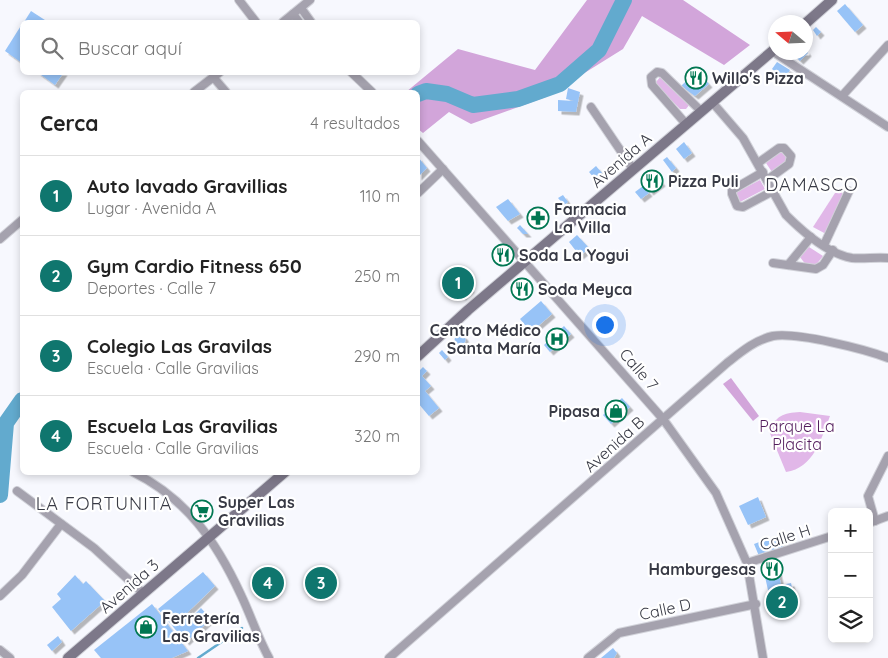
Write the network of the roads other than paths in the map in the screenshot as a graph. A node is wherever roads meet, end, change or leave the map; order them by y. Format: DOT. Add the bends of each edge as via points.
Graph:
graph roads {
  1 [pos="239,0"];
  2 [pos="310,0"];
  3 [pos="832,0"];
  4 [pos="301,8"];
  5 [pos="293,14"];
  6 [pos="813,17"];
  7 [pos="254,20"];
  8 [pos="286,20"];
  9 [pos="298,20"];
  10 [pos="310,20"];
  11 [pos="888,45"];
  12 [pos="768,54"];
  13 [pos="790,60"];
  14 [pos="217,75"];
  15 [pos="354,75"];
  16 [pos="197,90"];
  17 [pos="225,90"];
  18 [pos="370,90"];
  19 [pos="842,96"];
  20 [pos="712,102"];
  21 [pos="591,107"];
  22 [pos="701,111"];
  23 [pos="686,124"];
  24 [pos="888,127"];
  25 [pos="420,143"];
  26 [pos="758,163"];
  27 [pos="443,169"];
  28 [pos="633,169"];
  29 [pos="763,172"];
  30 [pos="767,180"];
  31 [pos="420,191"];
  32 [pos="773,191"];
  33 [pos="849,191"];
  34 [pos="20,222"];
  35 [pos="811,237"];
  36 [pos="0,239"];
  37 [pos="824,245"];
  38 [pos="833,250"];
  39 [pos="888,258"];
  40 [pos="526,261"];
  41 [pos="773,263"];
  42 [pos="788,265"];
  43 [pos="420,354"];
  44 [pos="888,358"];
  45 [pos="663,419"];
  46 [pos="888,456"];
  47 [pos="138,475"];
  48 [pos="281,475"];
  49 [pos="17,490"];
  50 [pos="870,508"];
  51 [pos="888,516"];
  52 [pos="873,522"];
  53 [pos="61,524"];
  54 [pos="209,537"];
  55 [pos="828,537"];
  56 [pos="747,563"];
  57 [pos="143,594"];
  58 [pos="0,596"];
  59 [pos="756,604"];
  60 [pos="0,650"];
  61 [pos="265,656"];
  62 [pos="10,658"];
  63 [pos="68,658"];
  64 [pos="389,658"];
  65 [pos="588,658"];
  66 [pos="764,658"];
  1 -- 7 [label="street"];
  2 -- 4 [label="street"];
  3 -- 6 [label="street"];
  4 -- 5 [label="street"];
  4 -- 10 [label="street"];
  5 -- 8 [label="street"];
  5 -- 9 [label="street"];
  11 -- 19 [label="street"];
  12 -- 20 [label="street, Avenida A"];
  13 -- 19 [label="street"];
  14 -- 16 [label="street"];
  14 -- 17 [label="street"];
  15 -- 18 [label="street"];
  19 -- 24 [label="street"];
  20 -- 22 [label="street, Avenida A"];
  20 -- 26 [label="street" via="743,138"];
  21 -- 28 [label="street"];
  22 -- 23 [label="street, Avenida A"];
  22 -- 23 [label="street" via="662,73 657,72 651,77 652,85"];
  23 -- 28 [label="street, Avenida A"];
  25 -- 27 [label="street, Calle 7"];
  26 -- 29 [label="street"];
  26 -- 30 [label="street" via="781,148 791,156 789,164"];
  27 -- 31 [label="street"];
  27 -- 40 [label="street, Calle 7"];
  28 -- 40 [label="street, Avenida A"];
  29 -- 30 [label="street"];
  29 -- 32 [label="street" via="732,190 737,206 743,207"];
  30 -- 32 [label="street"];
  32 -- 35 [label="street" via="786,215"];
  33 -- 37 [label="street"];
  34 -- 36 [label="street"];
  35 -- 37 [label="street"];
  35 -- 42 [label="street"];
  37 -- 38 [label="street"];
  38 -- 39 [label="street" via="853,258"];
  38 -- 42 [label="street" via="823,265 816,269"];
  40 -- 43 [label="street, Avenida A"];
  40 -- 45 [label="street, Calle 7"];
  41 -- 42 [label="street"];
  44 -- 45 [label="street, Avenida B" via="864,349 772,336 740,353"];
  45 -- 56 [label="street, Calle 7" via="716,493"];
  45 -- 64 [label="street, Avenida B"];
  46 -- 50 [label="street" via="868,496"];
  47 -- 54 [label="street" via="168,493 195,518"];
  48 -- 54 [label="street"];
  49 -- 53 [label="street"];
  51 -- 52 [label="street"];
  53 -- 57 [label="street" via="94,548"];
  53 -- 58 [label="street" via="22,575"];
  54 -- 57 [label="street, Avenida 3"];
  54 -- 61 [label="street" via="240,594"];
  55 -- 56 [label="street, Calle H"];
  56 -- 59 [label="street, Calle 7"];
  57 -- 63 [label="street, Avenida 3"];
  59 -- 65 [label="street, Calle D" via="619,633"];
  59 -- 66 [label="street, Calle 7"];
  60 -- 62 [label="street"];
}
